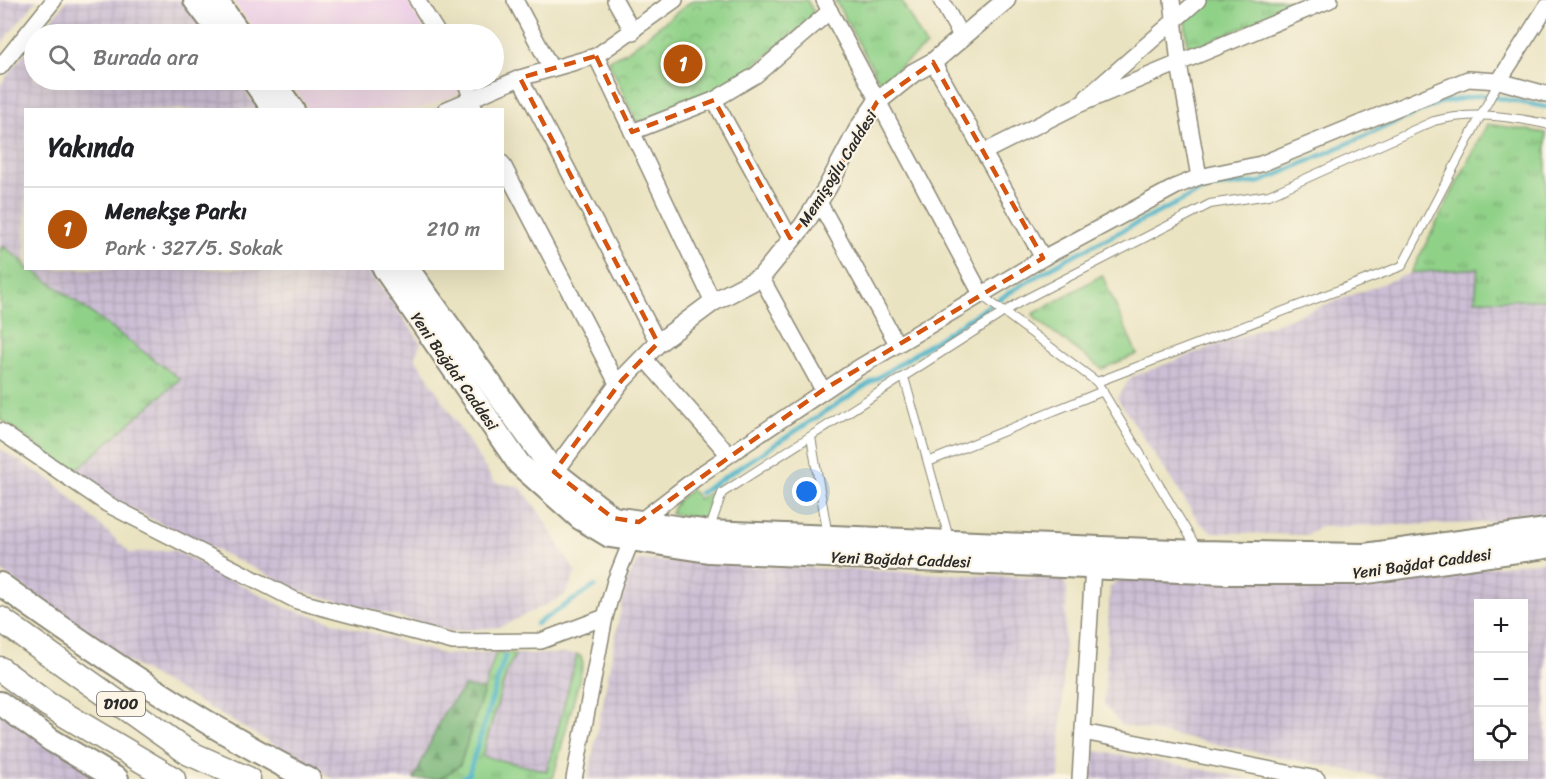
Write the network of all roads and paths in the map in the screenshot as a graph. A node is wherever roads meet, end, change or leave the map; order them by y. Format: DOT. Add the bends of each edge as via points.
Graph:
graph roads {
  1 [pos="54,0"];
  2 [pos="195,0"];
  3 [pos="417,0"];
  4 [pos="515,0"];
  5 [pos="615,0"];
  6 [pos="675,0"];
  7 [pos="941,0"];
  8 [pos="1006,0"];
  9 [pos="1172,0"];
  10 [pos="1198,0"];
  11 [pos="1330,0"];
  12 [pos="222,2"];
  13 [pos="827,5"];
  14 [pos="1546,7"];
  15 [pos="1176,20"];
  16 [pos="35,24"];
  17 [pos="213,24"];
  18 [pos="234,24"];
  19 [pos="432,24"];
  20 [pos="633,32"];
  21 [pos="961,36"];
  22 [pos="24,37"];
  23 [pos="596,56"];
  24 [pos="933,62"];
  25 [pos="1179,64"];
  26 [pos="0,67"];
  27 [pos="551,68"];
  28 [pos="520,78"];
  29 [pos="1496,85"];
  30 [pos="504,87"];
  31 [pos="260,90"];
  32 [pos="279,90"];
  33 [pos="468,90"];
  34 [pos="499,90"];
  35 [pos="1546,94"];
  36 [pos="714,100"];
  37 [pos="878,102"];
  38 [pos="472,105"];
  39 [pos="1078,105"];
  40 [pos="273,108"];
  41 [pos="292,108"];
  42 [pos="456,108"];
  43 [pos="1479,115"];
  44 [pos="1546,124"];
  45 [pos="632,132"];
  46 [pos="984,152"];
  47 [pos="504,167"];
  48 [pos="1199,177"];
  49 [pos="819,202"];
  50 [pos="790,238"];
  51 [pos="1043,258"];
  52 [pos="385,270"];
  53 [pos="408,270"];
  54 [pos="761,277"];
  55 [pos="984,297"];
  56 [pos="713,302"];
  57 [pos="1001,311"];
  58 [pos="658,343"];
  59 [pos="897,344"];
  60 [pos="644,358"];
  61 [pos="904,377"];
  62 [pos="1097,382"];
  63 [pos="618,385"];
  64 [pos="823,390"];
  65 [pos="1103,391"];
  66 [pos="0,431"];
  67 [pos="811,437"];
  68 [pos="729,455"];
  69 [pos="928,462"];
  70 [pos="554,472"];
  71 [pos="1546,530"];
  72 [pos="636,531"];
  73 [pos="709,532"];
  74 [pos="829,537"];
  75 [pos="950,543"];
  76 [pos="1546,547"];
  77 [pos="1200,552"];
  78 [pos="1093,566"];
  79 [pos="0,584"];
  80 [pos="605,617"];
  81 [pos="0,619"];
  82 [pos="0,669"];
  83 [pos="0,703"];
  84 [pos="1083,732"];
  85 [pos="117,779"];
  86 [pos="173,779"];
  87 [pos="248,779"];
  88 [pos="309,779"];
  89 [pos="574,779"];
  90 [pos="1080,779"];
  91 [pos="1317,779"];
  1 -- 16 [label="street"];
  2 -- 17 [label="main road"];
  3 -- 19 [label="street"];
  4 -- 27 [label="street"];
  5 -- 20 [label="street"];
  6 -- 20 [label="street"];
  7 -- 21 [label="street"];
  8 -- 21 [label="street, Memişoğlu Caddesi"];
  9 -- 15 [label="street"];
  10 -- 15 [label="street"];
  11 -- 25 [label="street"];
  12 -- 18 [label="main road"];
  13 -- 36 [label="street" via="756,75"];
  13 -- 37 [label="street"];
  14 -- 29 [label="street"];
  15 -- 25 [label="street"];
  15 -- 39 [label="street"];
  20 -- 23 [label="street"];
  21 -- 24 [label="street, Memişoğlu Caddesi"];
  22 -- 26 [label="street"];
  23 -- 27 [label="street"];
  23 -- 45 [label="street"];
  24 -- 37 [label="street, Memişoğlu Caddesi"];
  24 -- 46 [label="street"];
  25 -- 39 [label="street"];
  25 -- 48 [label="street"];
  27 -- 28 [label="street"];
  28 -- 30 [label="street"];
  28 -- 58 [label="street"];
  29 -- 35 [label="street"];
  29 -- 43 [label="lane"];
  29 -- 48 [label="street" via="1468,79 1261,164"];
  31 -- 40 [label="main road"];
  32 -- 41 [label="main road"];
  33 -- 38 [label="street"];
  34 -- 38 [label="street"];
  36 -- 45 [label="street"];
  36 -- 50 [label="street"];
  37 -- 49 [label="street, Memişoğlu Caddesi" via="859,128"];
  37 -- 55 [label="street"];
  38 -- 42 [label="street"];
  39 -- 46 [label="street"];
  43 -- 44 [label="lane" via="1510,116"];
  43 -- 57 [label="lane" via="1434,121 1269,195 1210,204"];
  43 -- 62 [label="lane" via="1402,266"];
  45 -- 56 [label="street"];
  46 -- 51 [label="street"];
  47 -- 63 [label="street"];
  48 -- 51 [label="street"];
  49 -- 50 [label="street, Memişoğlu Caddesi"];
  49 -- 59 [label="street"];
  50 -- 54 [label="street, Memişoğlu Caddesi"];
  51 -- 55 [label="street"];
  52 -- 72 [label="main road, Yeni Bağdat Caddesi" via="519,464 580,518 610,536"];
  53 -- 70 [label="main road, Yeni Bağdat Caddesi"];
  54 -- 56 [label="street, Memişoğlu Caddesi"];
  54 -- 64 [label="street"];
  55 -- 57 [label="lane"];
  55 -- 59 [label="street"];
  56 -- 58 [label="street, Memişoğlu Caddesi"];
  57 -- 61 [label="lane"];
  57 -- 62 [label="lane"];
  58 -- 60 [label="street, Memişoğlu Caddesi"];
  59 -- 64 [label="street"];
  60 -- 63 [label="street, Memişoğlu Caddesi"];
  60 -- 68 [label="street"];
  61 -- 67 [label="lane"];
  61 -- 69 [label="lane"];
  62 -- 65 [label="lane"];
  63 -- 70 [label="street, Memişoğlu Caddesi"];
  64 -- 68 [label="street"];
  65 -- 69 [label="lane"];
  65 -- 77 [label="lane"];
  66 -- 80 [label="street" via="107,504 297,601 453,642 541,641"];
  67 -- 73 [label="lane" via="722,493"];
  67 -- 74 [label="lane"];
  68 -- 72 [label="street"];
  69 -- 75 [label="lane"];
  70 -- 72 [label="main road, Yeni Bağdat Caddesi"];
  71 -- 77 [label="main road, Yeni Bağdat Caddesi" via="1365,555"];
  72 -- 73 [label="main road, Yeni Bağdat Caddesi"];
  72 -- 78 [label="main road, Yeni Bağdat Caddesi" via="708,551"];
  72 -- 80 [label="street"];
  73 -- 74 [label="main road, Yeni Bağdat Caddesi"];
  74 -- 75 [label="main road, Yeni Bağdat Caddesi"];
  75 -- 77 [label="main road, Yeni Bağdat Caddesi"];
  76 -- 78 [label="main road, Yeni Bağdat Caddesi" via="1360,573 1227,573"];
  78 -- 84 [label="street"];
  79 -- 88 [label="main road" via="89,648 248,748"];
  80 -- 89 [label="street"];
  81 -- 87 [label="highway, D100" via="189,753"];
  82 -- 86 [label="highway, D100" via="46,704"];
  83 -- 85 [label="main road" via="51,740"];
  84 -- 90 [label="street"];
  84 -- 91 [label="street"];
}
